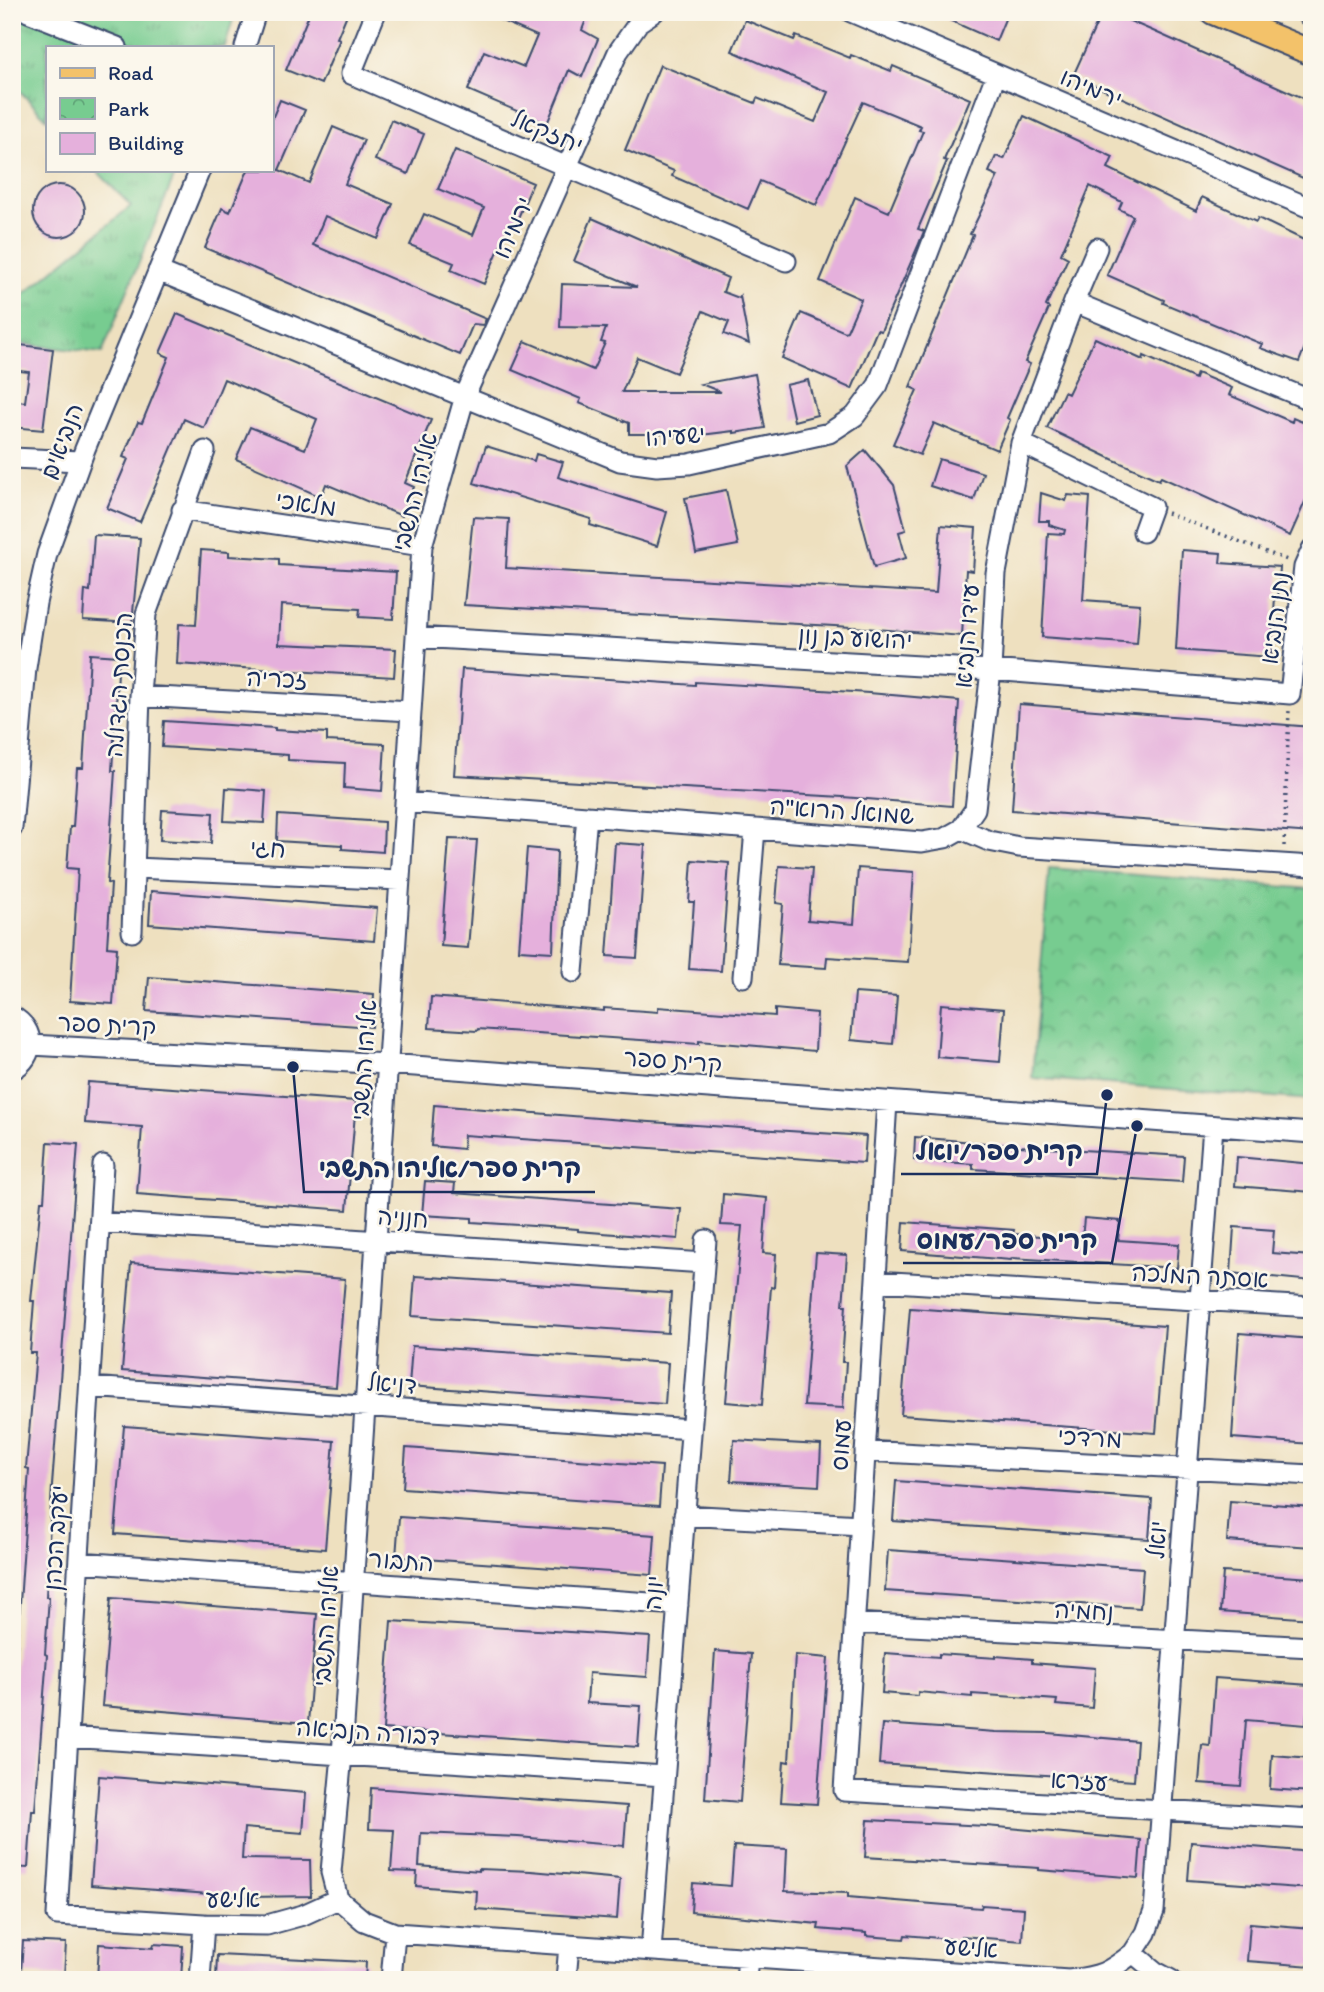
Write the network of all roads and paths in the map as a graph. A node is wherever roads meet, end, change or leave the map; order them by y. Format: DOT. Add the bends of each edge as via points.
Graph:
graph roads {
  1 [pos="28,12"];
  2 [pos="256,12"];
  3 [pos="376,12"];
  4 [pos="654,12"];
  5 [pos="851,12"];
  6 [pos="1213,12"];
  7 [pos="114,46"];
  8 [pos="245,46"];
  9 [pos="1312,54"];
  10 [pos="996,75"];
  11 [pos="566,167"];
  12 [pos="199,172"];
  13 [pos="1312,209"];
  14 [pos="1097,248"];
  15 [pos="786,261"];
  16 [pos="158,271"];
  17 [pos="1074,302"];
  18 [pos="465,396"];
  19 [pos="1312,401"];
  20 [pos="1021,443"];
  21 [pos="205,451"];
  22 [pos="12,458"];
  23 [pos="80,461"];
  24 [pos="1152,507"];
  25 [pos="182,510"];
  26 [pos="1143,532"];
  27 [pos="422,546"];
  28 [pos="1308,558"];
  29 [pos="416,637"];
  30 [pos="991,670"];
  31 [pos="1290,694"];
  32 [pos="140,696"];
  33 [pos="411,711"];
  34 [pos="16,733"];
  35 [pos="405,802"];
  36 [pos="587,816"];
  37 [pos="12,828"];
  38 [pos="755,829"];
  39 [pos="961,829"];
  40 [pos="1283,864"];
  41 [pos="1312,866"];
  42 [pos="135,868"];
  43 [pos="400,880"];
  44 [pos="132,932"];
  45 [pos="573,972"];
  46 [pos="743,977"];
  47 [pos="12,1016"];
  48 [pos="31,1045"];
  49 [pos="388,1065"];
  50 [pos="12,1070"];
  51 [pos="887,1102"];
  52 [pos="1213,1126"];
  53 [pos="1312,1133"];
  54 [pos="103,1165"];
  55 [pos="100,1222"];
  56 [pos="705,1240"];
  57 [pos="376,1241"];
  58 [pos="704,1263"];
  59 [pos="876,1281"];
  60 [pos="1200,1300"];
  61 [pos="1312,1307"];
  62 [pos="90,1388"];
  63 [pos="365,1406"];
  64 [pos="691,1429"];
  65 [pos="865,1451"];
  66 [pos="1187,1468"];
  67 [pos="1312,1475"];
  68 [pos="684,1515"];
  69 [pos="861,1525"];
  70 [pos="79,1562"];
  71 [pos="354,1582"];
  72 [pos="678,1605"];
  73 [pos="854,1623"];
  74 [pos="1174,1640"];
  75 [pos="1312,1647"];
  76 [pos="68,1737"];
  77 [pos="342,1755"];
  78 [pos="664,1776"];
  79 [pos="844,1791"];
  80 [pos="1162,1811"];
  81 [pos="1312,1819"];
  82 [pos="338,1899"];
  83 [pos="57,1914"];
  84 [pos="204,1924"];
  85 [pos="395,1933"];
  86 [pos="569,1945"];
  87 [pos="651,1951"];
  88 [pos="1133,1953"];
  89 [pos="748,1957"];
  90 [pos="919,1974"];
  91 [pos="1081,1979"];
  92 [pos="200,1980"];
  93 [pos="391,1980"];
  94 [pos="566,1980"];
  95 [pos="746,1980"];
  96 [pos="1171,1980"];
  1 -- 7 [label="street"];
  2 -- 8 [label="street"];
  3 -- 11 [label="street, יחזקאל" via="351,74"];
  4 -- 11 [label="street, ירמיהו" via="639,22 618,52"];
  5 -- 10 [label="street, ירמיהו"];
  6 -- 9 [label="main road"];
  10 -- 13 [label="street, ירמיהו"];
  10 -- 18 [label="street, ישעיהו" via="878,385 855,416 829,433 690,464 657,466 620,461"];
  11 -- 15 [label="street, יחזקאל"];
  11 -- 18 [label="street, ירמיהו"];
  12 -- 16 [label="street, הנביאים"];
  14 -- 17 [label="street, עידו הנביא"];
  16 -- 18 [label="street, ישעיהו"];
  16 -- 23 [label="street, הנביאים"];
  17 -- 19 [label="street"];
  17 -- 20 [label="street, עידו הנביא"];
  18 -- 27 [label="street, אליהו התשבי"];
  20 -- 24 [label="street"];
  20 -- 30 [label="street, עידו הנביא" via="996,573"];
  21 -- 25 [label="street, הכנסת הגדולה"];
  22 -- 23 [label="street"];
  23 -- 34 [label="street, הנביאים" via="39,586"];
  24 -- 26 [label="street"];
  24 -- 28 [label="path"];
  25 -- 27 [label="street, מלאכי"];
  25 -- 32 [label="street, הכנסת הגדולה" via="146,614"];
  27 -- 29 [label="street, אליהו התשבי"];
  28 -- 31 [label="street, נתן הנביא"];
  29 -- 30 [label="street, יהושוע בן נון"];
  29 -- 33 [label="street, אליהו התשבי"];
  30 -- 31 [label="street, יהושוע בן נון"];
  30 -- 39 [label="street, עידו הנביא" via="975,810"];
  31 -- 40 [label="path"];
  32 -- 33 [label="street, זכריה"];
  32 -- 42 [label="street, הכנסת הגדולה"];
  33 -- 35 [label="street, אליהו התשבי"];
  34 -- 37 [label="street, הנביאים"];
  35 -- 36 [label="street, שמואל הרוא\"ה"];
  35 -- 43 [label="street, אליהו התשבי"];
  36 -- 38 [label="street, שמואל הרוא\"ה"];
  36 -- 45 [label="street"];
  38 -- 39 [label="street, שמואל הרוא\"ה" via="922,842"];
  38 -- 46 [label="street"];
  39 -- 40 [label="street" via="1019,847"];
  40 -- 41 [label="street"];
  42 -- 43 [label="street, חגי"];
  42 -- 44 [label="street, הכנסת הגדולה"];
  43 -- 49 [label="street, אליהו התשבי"];
  47 -- 48 [label="street" via="27,1028"];
  48 -- 49 [label="street, קרית ספר"];
  48 -- 50 [label="street" via="26,1060"];
  49 -- 51 [label="street, קרית ספר"];
  49 -- 57 [label="street, אליהו התשבי"];
  51 -- 52 [label="street, קרית ספר"];
  51 -- 59 [label="street, עמוס"];
  52 -- 53 [label="street, קרית ספר"];
  52 -- 60 [label="street, יואל"];
  54 -- 55 [label="street, יעקב הכהן"];
  55 -- 57 [label="street, חנניה"];
  55 -- 62 [label="street, יעקב הכהן"];
  56 -- 58 [label="street, יונה"];
  57 -- 58 [label="street, חנניה"];
  57 -- 63 [label="street, אליהו התשבי"];
  58 -- 64 [label="street, יונה"];
  59 -- 60 [label="street, אסתר המלכה"];
  59 -- 65 [label="street, עמוס"];
  60 -- 61 [label="street, אסתר המלכה"];
  60 -- 66 [label="street, יואל"];
  62 -- 63 [label="street, דניאל"];
  62 -- 70 [label="street, יעקב הכהן"];
  63 -- 64 [label="street, דניאל"];
  63 -- 71 [label="street, אליהו התשבי"];
  64 -- 68 [label="street, יונה"];
  65 -- 66 [label="street, מרדכי"];
  65 -- 69 [label="street, עמוס"];
  66 -- 67 [label="street, מרדכי"];
  66 -- 74 [label="street, יואל"];
  68 -- 69 [label="street"];
  68 -- 72 [label="street, יונה"];
  69 -- 73 [label="street, עמוס"];
  70 -- 71 [label="street, התבור"];
  70 -- 76 [label="street, יעקב הכהן"];
  71 -- 72 [label="street, התבור"];
  71 -- 77 [label="street, אליהו התשבי"];
  72 -- 78 [label="street, יונה"];
  73 -- 74 [label="street, נחמיה"];
  73 -- 79 [label="street, עמוס"];
  74 -- 75 [label="street, נחמיה"];
  74 -- 80 [label="street, יואל"];
  76 -- 77 [label="street, דבורה הנביאה"];
  76 -- 83 [label="street, יעקב הכהן"];
  77 -- 78 [label="street, דבורה הנביאה"];
  77 -- 82 [label="street, אליהו התשבי" via="331,1872"];
  78 -- 87 [label="street, יונה"];
  79 -- 80 [label="street, עזרא"];
  80 -- 81 [label="street, עזרא"];
  80 -- 88 [label="street, יואל" via="1154,1911"];
  82 -- 84 [label="street, אלישע" via="267,1925"];
  82 -- 85 [label="street, אלישע" via="364,1921"];
  83 -- 84 [label="street, אלישע"];
  84 -- 92 [label="street"];
  85 -- 86 [label="street, אלישע"];
  85 -- 93 [label="street"];
  86 -- 87 [label="street, אלישע"];
  86 -- 94 [label="street"];
  87 -- 89 [label="street, אלישע"];
  88 -- 91 [label="street, אלישע" via="1111,1970"];
  88 -- 96 [label="street"];
  89 -- 90 [label="street, אלישע"];
  89 -- 95 [label="street"];
  90 -- 91 [label="street, אלישע"];
}
